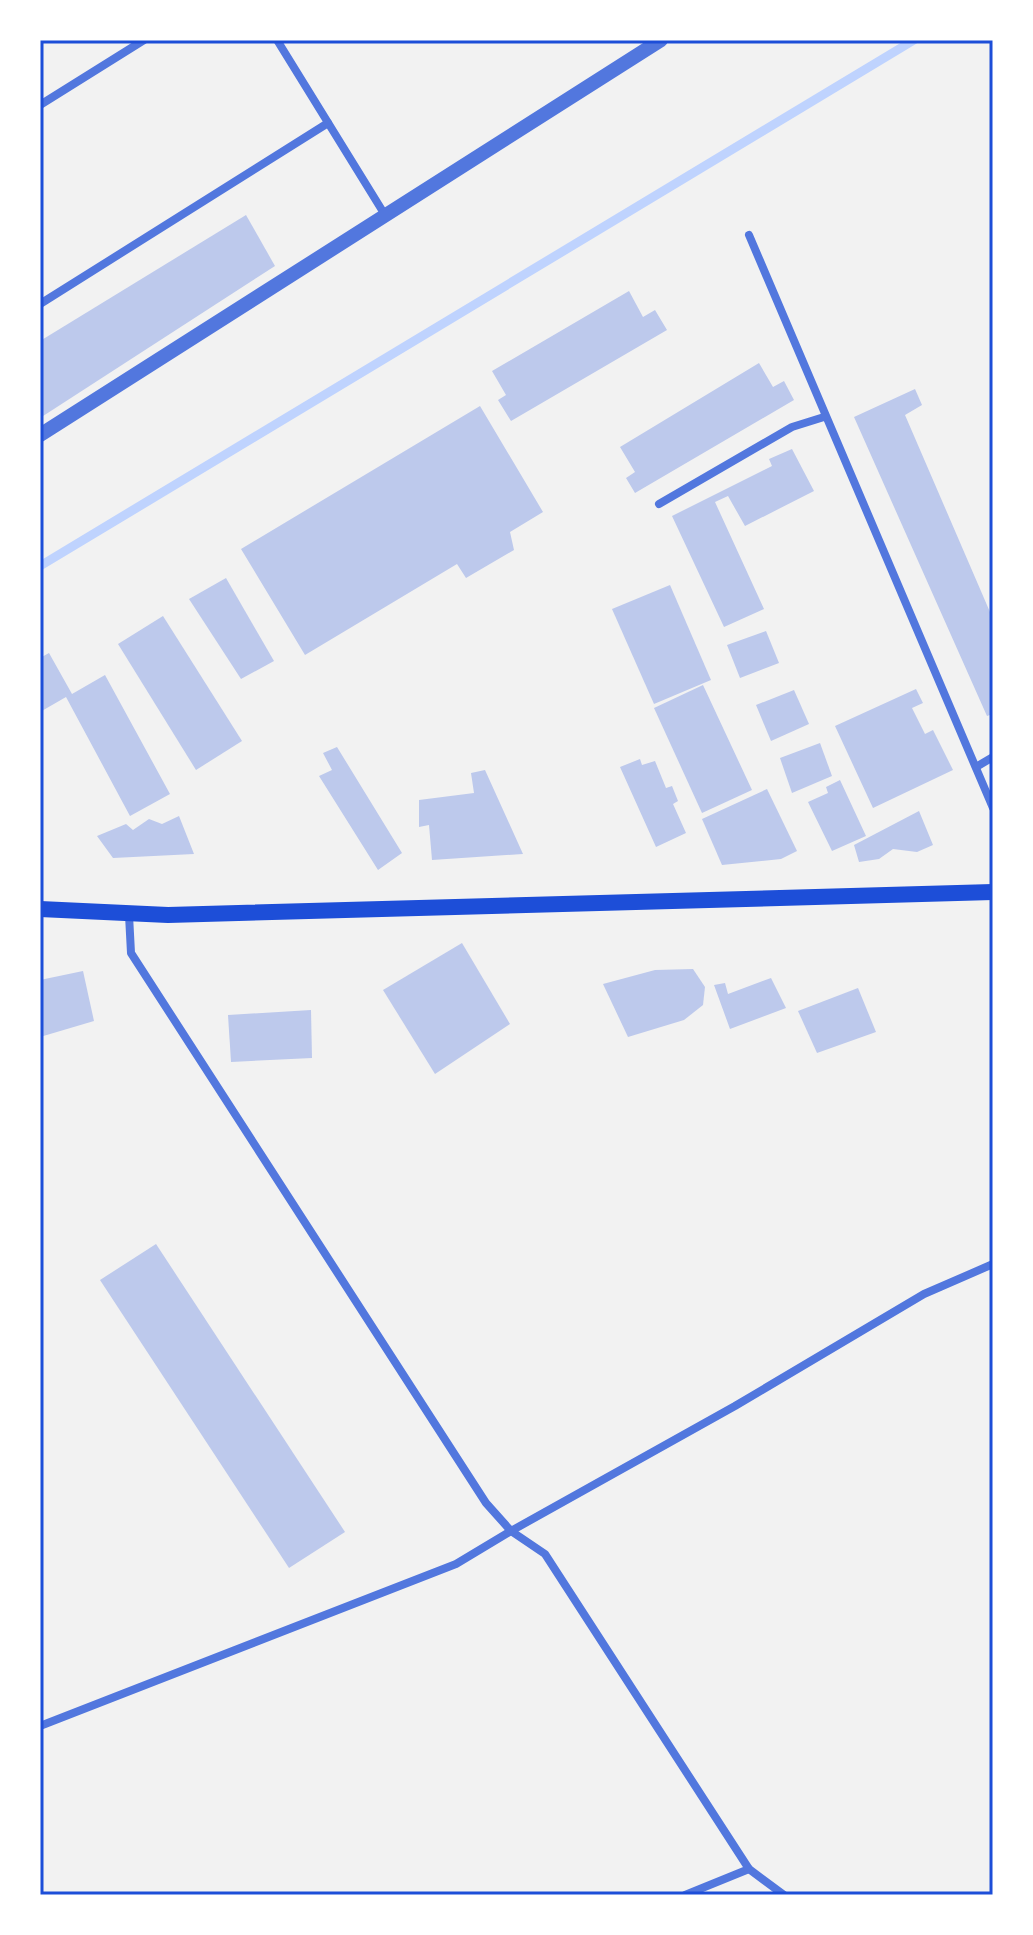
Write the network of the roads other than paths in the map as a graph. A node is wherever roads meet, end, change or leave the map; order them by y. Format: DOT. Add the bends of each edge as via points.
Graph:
graph roads {
  1 [pos="144,40"];
  2 [pos="277,40"];
  3 [pos="656,42"];
  4 [pos="40,105"];
  5 [pos="328,123"];
  6 [pos="385,215"];
  7 [pos="749,235"];
  8 [pos="40,304"];
  9 [pos="824,417"];
  10 [pos="40,435"];
  11 [pos="659,504"];
  12 [pos="993,757"];
  13 [pos="976,767"];
  14 [pos="993,808"];
  15 [pos="993,892"];
  16 [pos="40,909"];
  17 [pos="129,915"];
  18 [pos="993,1264"];
  19 [pos="511,1531"];
  20 [pos="40,1726"];
  21 [pos="749,1869"];
  22 [pos="685,1895"];
  23 [pos="784,1895"];
  1 -- 4 [label="street"];
  2 -- 5 [label="street"];
  3 -- 6 [label="street"];
  5 -- 6 [label="street"];
  5 -- 8 [label="street"];
  6 -- 10 [label="street"];
  7 -- 9 [label="street"];
  9 -- 11 [label="street" via="792,427"];
  9 -- 13 [label="street"];
  12 -- 13 [label="street"];
  13 -- 14 [label="street"];
  15 -- 17 [label="main road"];
  16 -- 17 [label="main road"];
  17 -- 19 [label="street" via="131,953 486,1503"];
  18 -- 19 [label="street" via="924,1294"];
  19 -- 20 [label="street" via="456,1564"];
  19 -- 21 [label="street" via="545,1554"];
  21 -- 22 [label="street"];
  21 -- 23 [label="street"];
}
